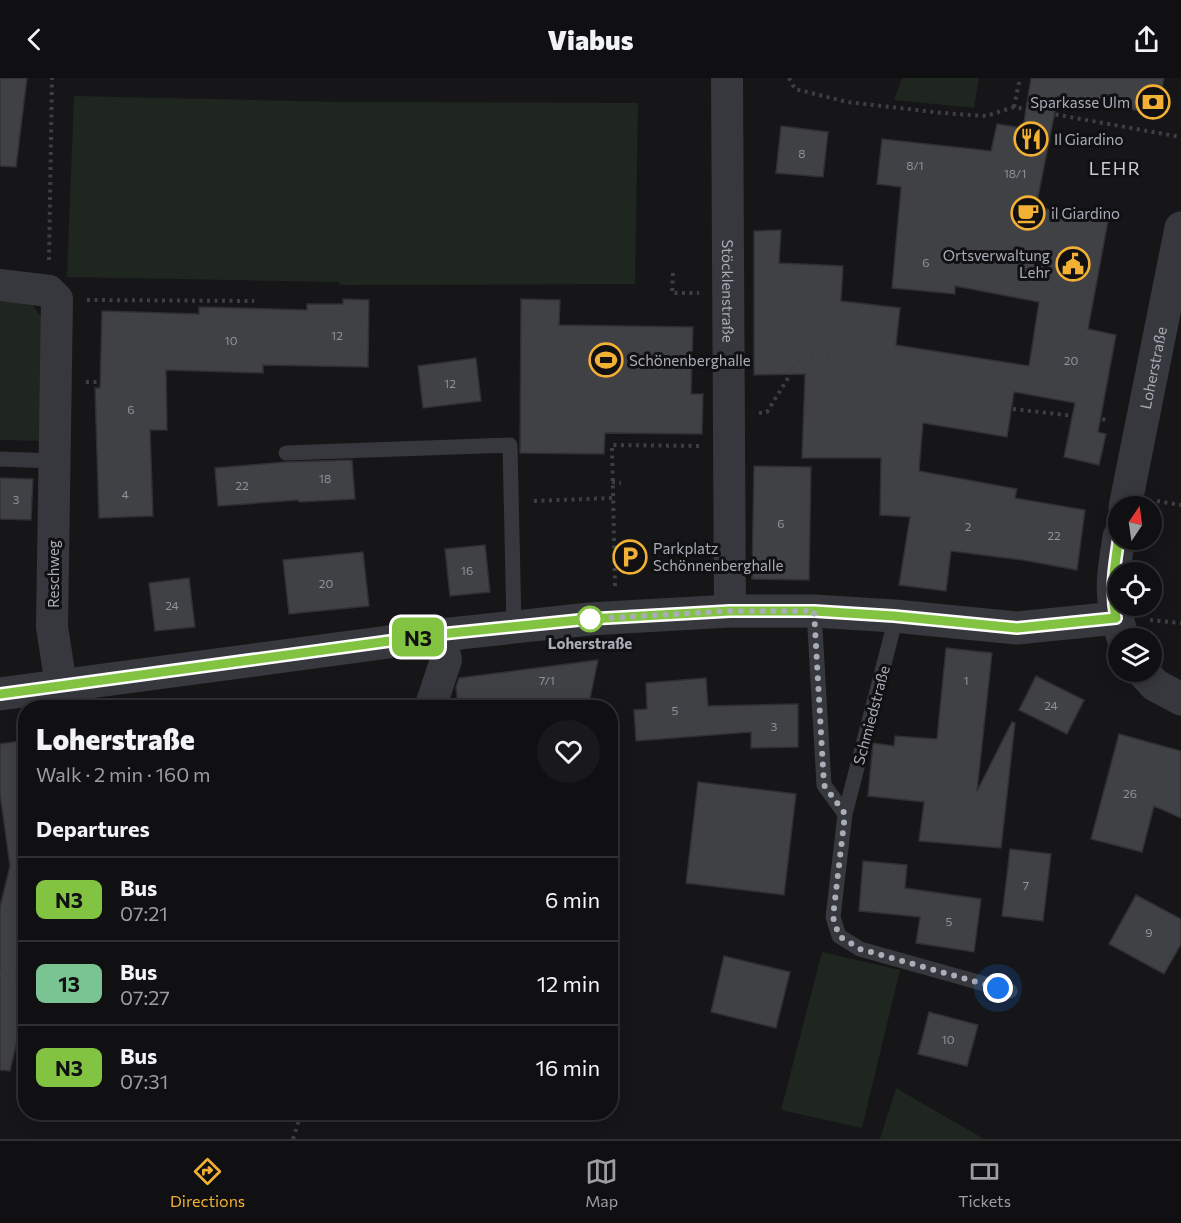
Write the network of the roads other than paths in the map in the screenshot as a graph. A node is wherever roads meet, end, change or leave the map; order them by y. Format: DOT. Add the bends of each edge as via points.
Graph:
graph roads {
  1 [pos="727,78"];
  2 [pos="1179,245"];
  3 [pos="0,285"];
  4 [pos="286,453"];
  5 [pos="0,459"];
  6 [pos="54,461"];
  7 [pos="1127,496"];
  8 [pos="1117,550"];
  9 [pos="730,611"];
  10 [pos="814,611"];
  11 [pos="894,616"];
  12 [pos="514,626"];
  13 [pos="1108,628"];
  14 [pos="1120,628"];
  15 [pos="441,634"];
  16 [pos="1152,682"];
  17 [pos="61,686"];
  18 [pos="0,694"];
  19 [pos="1181,699"];
  20 [pos="433,700"];
  21 [pos="845,814"];
  22 [pos="1010,992"];
  1 -- 9 [label="street, Stöcklenstraße"];
  2 -- 7 [label="street, Loherstraße"];
  3 -- 6 [label="street, Reschweg" via="53,295"];
  4 -- 12 [label="lane" via="510,445"];
  5 -- 6 [label="lane"];
  6 -- 17 [label="street, Reschweg" via="52,627"];
  8 -- 14 [label="street" via="1112,598"];
  9 -- 10 [label="street"];
  9 -- 12 [label="street"];
  10 -- 11 [label="street"];
  10 -- 21 [label="lane" via="824,785"];
  11 -- 13 [label="street" via="1017,628"];
  11 -- 21 [label="lane, Schmiedstraße"];
  12 -- 15 [label="street"];
  15 -- 17 [label="street"];
  15 -- 20 [label="street" via="446,660"];
  16 -- 19 [label="street"];
  17 -- 18 [label="street"];
  21 -- 22 [label="lane, Schmiedstraße" via="833,917 839,936 860,949"];
}
